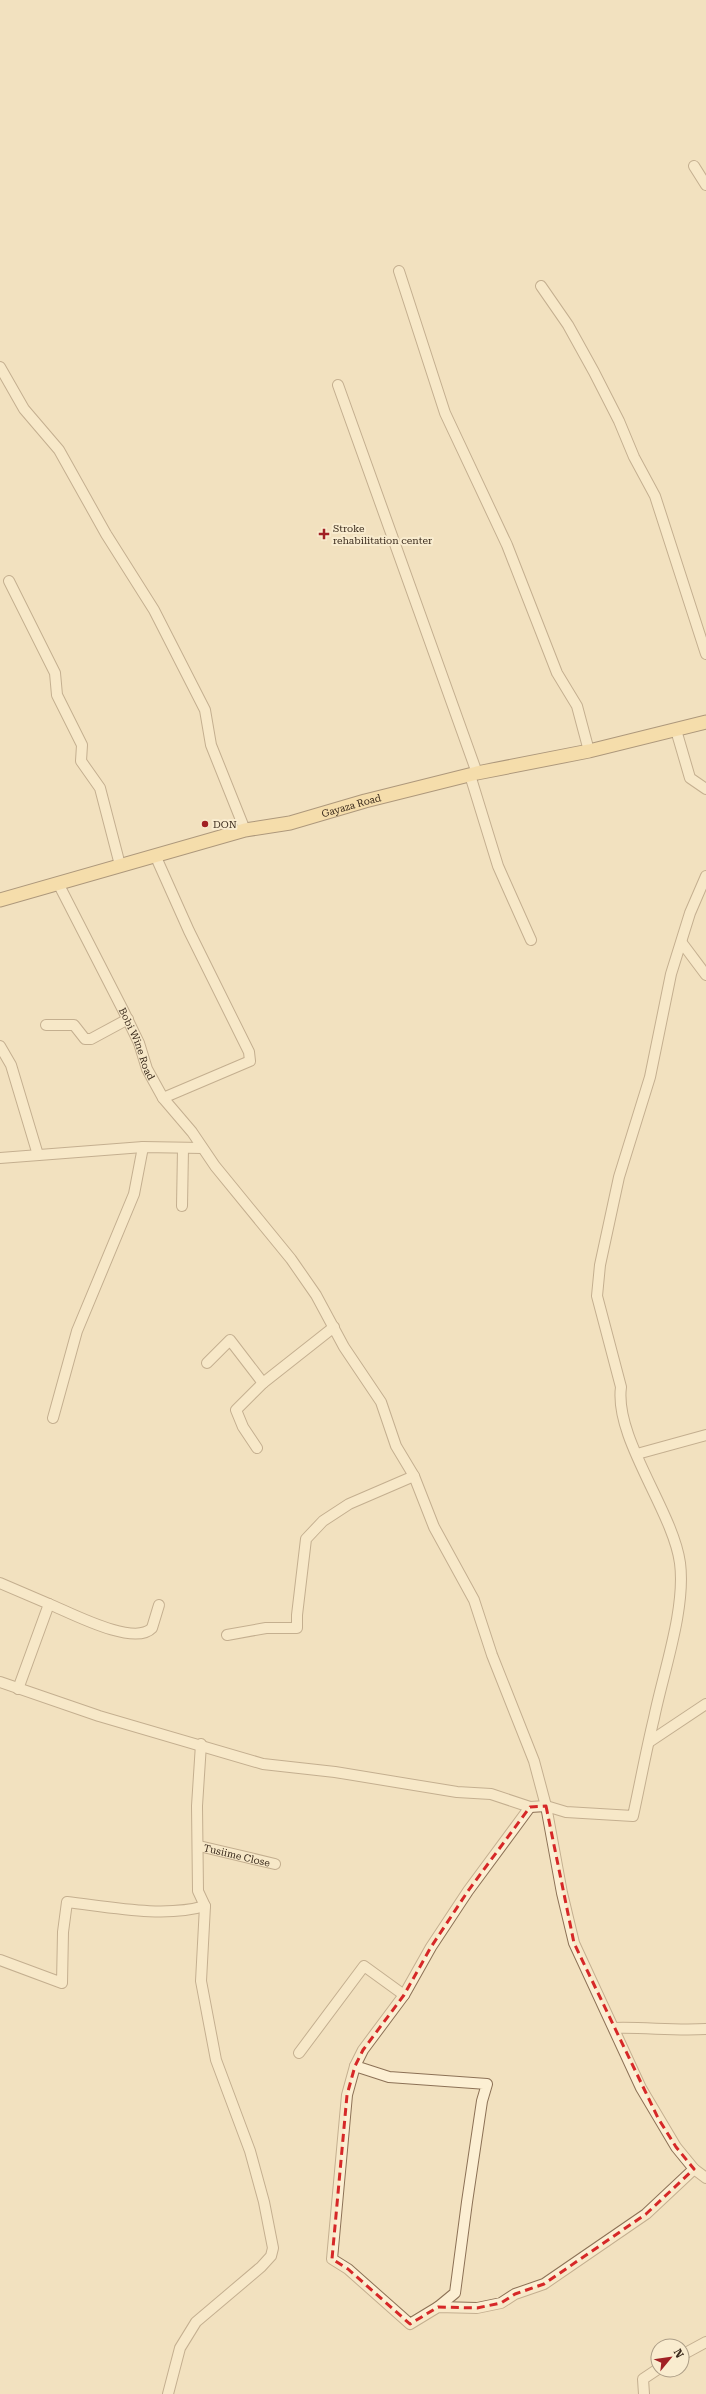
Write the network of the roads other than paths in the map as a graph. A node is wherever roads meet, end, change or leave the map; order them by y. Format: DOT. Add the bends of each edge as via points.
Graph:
graph roads {
  1 [pos="694,166"];
  2 [pos="706,185"];
  3 [pos="399,271"];
  4 [pos="541,286"];
  5 [pos="0,367"];
  6 [pos="338,385"];
  7 [pos="8,581"];
  8 [pos="706,654"];
  9 [pos="706,722"];
  10 [pos="676,730"];
  11 [pos="589,751"];
  12 [pos="474,774"];
  13 [pos="706,789"];
  14 [pos="245,830"];
  15 [pos="154,855"];
  16 [pos="120,865"];
  17 [pos="706,876"];
  18 [pos="59,885"];
  19 [pos="0,900"];
  20 [pos="531,940"];
  21 [pos="682,943"];
  22 [pos="706,975"];
  23 [pos="128,1019"];
  24 [pos="46,1025"];
  25 [pos="0,1046"];
  26 [pos="164,1098"];
  27 [pos="143,1147"];
  28 [pos="202,1148"];
  29 [pos="183,1149"];
  30 [pos="38,1155"];
  31 [pos="0,1158"];
  32 [pos="182,1206"];
  33 [pos="334,1327"];
  34 [pos="207,1363"];
  35 [pos="263,1382"];
  36 [pos="53,1418"];
  37 [pos="706,1435"];
  38 [pos="257,1448"];
  39 [pos="637,1454"];
  40 [pos="414,1476"];
  41 [pos="0,1583"];
  42 [pos="49,1604"];
  43 [pos="159,1605"];
  44 [pos="227,1635"];
  45 [pos="0,1682"];
  46 [pos="18,1689"];
  47 [pos="706,1704"];
  48 [pos="649,1742"];
  49 [pos="201,1744"];
  50 [pos="546,1806"];
  51 [pos="530,1807"];
  52 [pos="199,1846"];
  53 [pos="275,1864"];
  54 [pos="205,1906"];
  55 [pos="0,1960"];
  56 [pos="404,1995"];
  57 [pos="614,2028"];
  58 [pos="706,2029"];
  59 [pos="298,2053"];
  60 [pos="355,2066"];
  61 [pos="694,2168"];
  62 [pos="706,2178"];
  63 [pos="438,2307"];
  64 [pos="706,2342"];
  65 [pos="690,2351"];
  66 [pos="650,2374"];
  67 [pos="168,2394"];
  68 [pos="644,2394"];
  1 -- 2 [label="street"];
  3 -- 11 [label="street" via="445,413 507,545 557,673 577,706"];
  4 -- 8 [label="street" via="568,325 594,372 655,496"];
  5 -- 14 [label="street" via="24,409 59,450 106,534 164,628 205,710 211,745"];
  6 -- 12 [label="street"];
  7 -- 16 [label="street" via="54,673 57,695 82,745 81,761 100,788"];
  9 -- 10 [label="main road, Gayaza Road"];
  10 -- 11 [label="main road, Gayaza Road"];
  10 -- 13 [label="street" via="690,778"];
  11 -- 12 [label="main road, Gayaza Road"];
  12 -- 14 [label="main road, Gayaza Road" via="290,823"];
  12 -- 20 [label="street" via="498,866"];
  14 -- 15 [label="main road, Gayaza Road"];
  15 -- 16 [label="main road, Gayaza Road"];
  15 -- 26 [label="street" via="249,1052 250,1061"];
  16 -- 18 [label="main road, Gayaza Road"];
  17 -- 21 [label="street" via="690,913"];
  18 -- 19 [label="main road, Gayaza Road"];
  18 -- 23 [label="street, Bobi Wine Road"];
  21 -- 22 [label="street"];
  21 -- 39 [label="street" via="664,1002 650,1077 619,1177 600,1265 597,1296 621,1387 619,1399 624,1420"];
  23 -- 24 [label="street" via="91,1039 84,1039 74,1025"];
  23 -- 26 [label="street, Bobi Wine Road" via="147,1069"];
  25 -- 30 [label="street" via="11,1065"];
  26 -- 28 [label="street, Bobi Wine Road"];
  27 -- 29 [label="street"];
  27 -- 30 [label="street"];
  27 -- 36 [label="street" via="134,1194 77,1331"];
  28 -- 29 [label="street"];
  28 -- 33 [label="street, Bobi Wine Road" via="291,1259"];
  29 -- 32 [label="street"];
  30 -- 31 [label="street"];
  33 -- 35 [label="street"];
  33 -- 40 [label="street, Bobi Wine Road" via="344,1347 381,1402 396,1446"];
  34 -- 35 [label="street" via="230,1340"];
  35 -- 38 [label="street" via="236,1410 243,1427"];
  37 -- 39 [label="street"];
  39 -- 48 [label="street" via="676,1547 681,1572 674,1634"];
  40 -- 44 [label="street" via="350,1504 323,1521 306,1539 297,1628 266,1628"];
  40 -- 50 [label="street, Bobi Wine Road" via="434,1527 474,1600 492,1655 534,1761"];
  41 -- 42 [label="street"];
  42 -- 43 [label="street" via="108,1628 138,1635 152,1628"];
  42 -- 46 [label="street"];
  45 -- 46 [label="street"];
  46 -- 49 [label="street" via="99,1716"];
  47 -- 48 [label="street"];
  48 -- 50 [label="street" via="633,1816 566,1812"];
  49 -- 51 [label="street" via="263,1764 335,1772 457,1792 491,1794"];
  49 -- 52 [label="street" via="196,1806"];
  50 -- 51 [label="street"];
  50 -- 57 [label="street, Bobi Wine Road" via="573,1938"];
  51 -- 56 [label="street" via="443,1928"];
  52 -- 53 [label="street, Tusiime Close"];
  52 -- 54 [label="street" via="198,1891"];
  54 -- 55 [label="street" via="186,1912 68,1902 63,1932 62,1983"];
  54 -- 67 [label="street" via="201,1981 216,2060 250,2151 273,2248 271,2256 261,2267 196,2322 180,2348"];
  56 -- 59 [label="street" via="364,1966"];
  56 -- 60 [label="street" via="363,2050"];
  57 -- 58 [label="street" via="648,2027 675,2031"];
  57 -- 61 [label="street, Bobi Wine Road" via="641,2088 658,2118 676,2147"];
  60 -- 63 [label="street" via="346,2095 332,2259 348,2269 410,2324"];
  60 -- 63 [label="street" via="389,2077 487,2084 482,2101 455,2293"];
  61 -- 62 [label="street, Bobi Wine Road"];
  61 -- 63 [label="street" via="646,2214 544,2284 515,2294 501,2303 477,2308"];
  64 -- 65 [label="street"];
  66 -- 68 [label="street" via="643,2379"];
}
